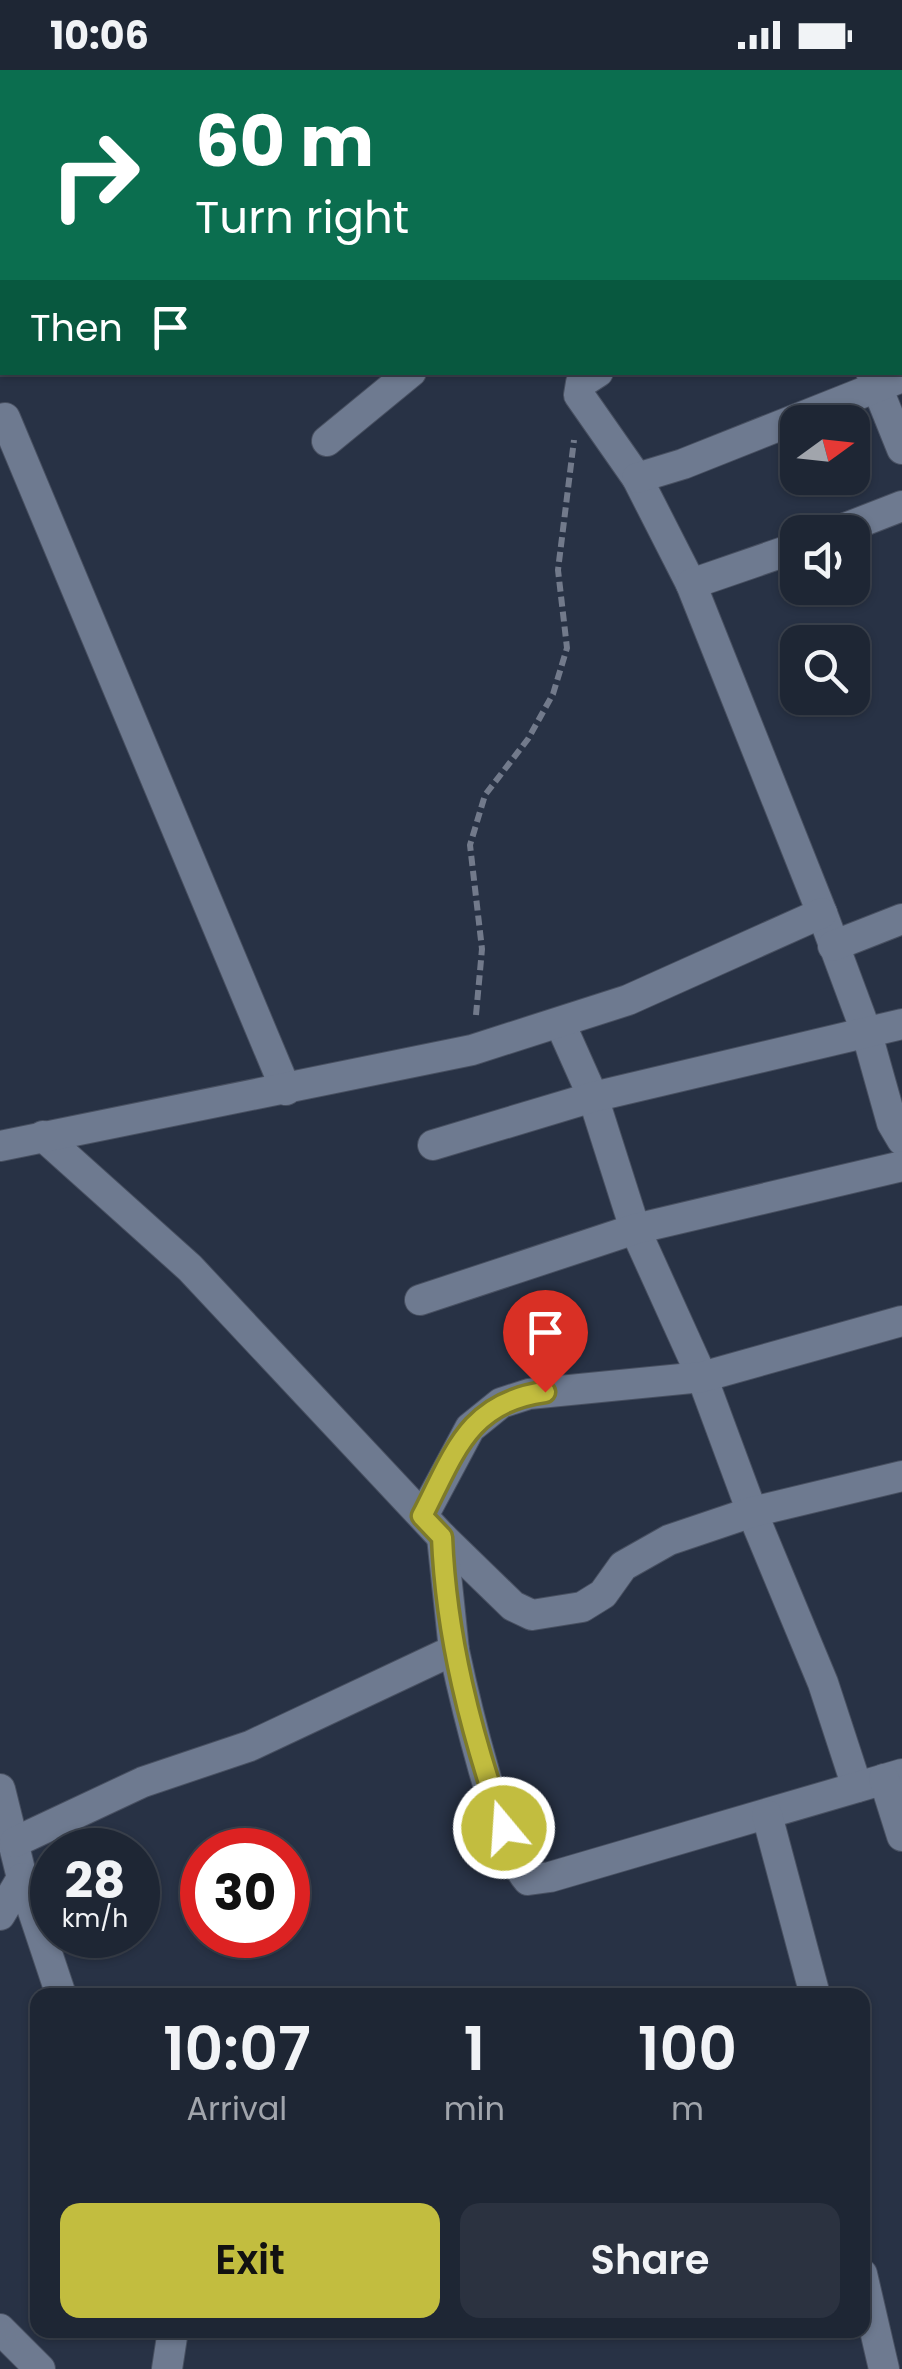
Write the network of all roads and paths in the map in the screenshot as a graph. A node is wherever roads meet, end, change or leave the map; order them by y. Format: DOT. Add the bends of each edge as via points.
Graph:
graph roads {
  1 [pos="407,375"];
  2 [pos="884,379"];
  3 [pos="589,384"];
  4 [pos="6,418"];
  5 [pos="327,441"];
  6 [pos="902,450"];
  7 [pos="637,478"];
  8 [pos="902,506"];
  9 [pos="870,519"];
  10 [pos="780,553"];
  11 [pos="691,584"];
  12 [pos="822,913"];
  13 [pos="902,919"];
  14 [pos="834,946"];
  15 [pos="560,1023"];
  16 [pos="902,1024"];
  17 [pos="867,1034"];
  18 [pos="472,1050"];
  19 [pos="286,1090"];
  20 [pos="593,1096"];
  21 [pos="43,1136"];
  22 [pos="902,1140"];
  23 [pos="433,1145"];
  24 [pos="0,1146"];
  25 [pos="902,1166"];
  26 [pos="635,1229"];
  27 [pos="420,1300"];
  28 [pos="902,1322"];
  29 [pos="702,1376"];
  30 [pos="902,1476"];
  31 [pos="752,1512"];
  32 [pos="432,1526"];
  33 [pos="454,1650"];
  34 [pos="881,1780"];
  35 [pos="0,1789"];
  36 [pos="766,1814"];
  37 [pos="902,1836"];
  38 [pos="15,1842"];
  39 [pos="22,1878"];
  40 [pos="0,1915"];
  41 [pos="59,1988"];
  42 [pos="813,1988"];
  43 [pos="870,2309"];
  44 [pos="0,2329"];
  45 [pos="172,2338"];
  46 [pos="40,2369"];
  47 [pos="167,2369"];
  48 [pos="884,2369"];
  1 -- 5 [label="street"];
  2 -- 6 [label="street"];
  2 -- 7 [label="street"];
  3 -- 7 [label="street"];
  3 -- 18 [label="path" via="558,570 567,648 553,694 485,795 470,845 482,949"];
  4 -- 19 [label="street"];
  7 -- 11 [label="street"];
  8 -- 9 [label="street"];
  10 -- 11 [label="street"];
  11 -- 12 [label="street"];
  12 -- 14 [label="street"];
  12 -- 15 [label="street" via="716,964"];
  13 -- 14 [label="street"];
  14 -- 17 [label="street"];
  15 -- 18 [label="street"];
  15 -- 20 [label="street"];
  16 -- 17 [label="street"];
  17 -- 20 [label="street"];
  17 -- 22 [label="street"];
  18 -- 19 [label="street"];
  19 -- 21 [label="street"];
  20 -- 23 [label="street"];
  20 -- 26 [label="street"];
  21 -- 24 [label="street"];
  21 -- 32 [label="street" via="190,1268"];
  25 -- 26 [label="street"];
  26 -- 27 [label="street"];
  26 -- 29 [label="street"];
  28 -- 29 [label="street"];
  29 -- 31 [label="street"];
  29 -- 32 [label="street" via="529,1394 492,1407 457,1447"];
  30 -- 31 [label="street"];
  31 -- 32 [label="street" via="647,1550 590,1602 546,1615 513,1606"];
  31 -- 34 [label="street" via="823,1684"];
  32 -- 33 [label="street"];
  33 -- 36 [label="street" via="497,1806 528,1880"];
  33 -- 38 [label="street" via="250,1746 143,1782"];
  34 -- 36 [label="street"];
  34 -- 37 [label="street"];
  35 -- 38 [label="street"];
  36 -- 42 [label="street"];
  38 -- 39 [label="street"];
  39 -- 40 [label="street"];
  39 -- 41 [label="street"];
  43 -- 48 [label="street"];
  44 -- 46 [label="street"];
  45 -- 47 [label="street"];
}
